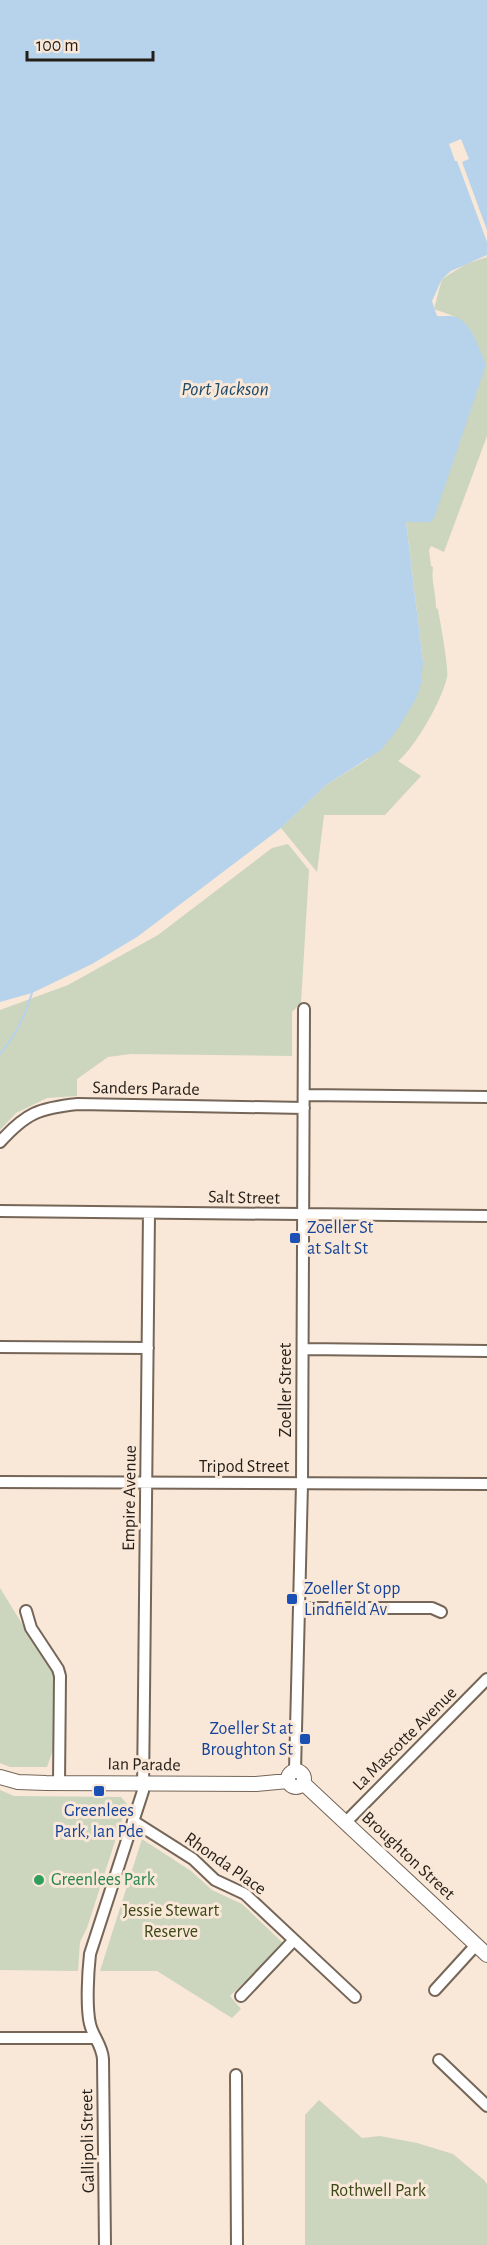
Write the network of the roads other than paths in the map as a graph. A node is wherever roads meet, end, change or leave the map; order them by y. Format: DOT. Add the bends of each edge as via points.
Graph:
graph roads {
  1 [pos="304,1009"];
  2 [pos="304,1095"];
  3 [pos="487,1096"];
  4 [pos="304,1108"];
  5 [pos="0,1142"];
  6 [pos="0,1211"];
  7 [pos="149,1213"];
  8 [pos="303,1215"];
  9 [pos="487,1216"];
  10 [pos="0,1347"];
  11 [pos="148,1348"];
  12 [pos="303,1349"];
  13 [pos="487,1351"];
  14 [pos="0,1482"];
  15 [pos="146,1484"];
  16 [pos="302,1484"];
  17 [pos="487,1484"];
  18 [pos="299,1608"];
  19 [pos="26,1611"];
  20 [pos="441,1612"];
  21 [pos="487,1679"];
  22 [pos="0,1776"];
  23 [pos="295,1778"];
  24 [pos="59,1783"];
  25 [pos="143,1783"];
  26 [pos="133,1821"];
  27 [pos="346,1822"];
  28 [pos="294,1940"];
  29 [pos="476,1945"];
  30 [pos="487,1955"];
  31 [pos="435,1990"];
  32 [pos="242,1996"];
  33 [pos="355,1997"];
  34 [pos="0,2038"];
  35 [pos="95,2038"];
  36 [pos="439,2060"];
  37 [pos="236,2075"];
  38 [pos="487,2106"];
  39 [pos="105,2245"];
  40 [pos="237,2245"];
  1 -- 2 [label="street, Zoeller Street"];
  2 -- 3 [label="street"];
  2 -- 4 [label="street, Zoeller Street"];
  4 -- 5 [label="street, Sanders Parade" via="78,1104 50,1107 18,1121"];
  4 -- 8 [label="street, Zoeller Street"];
  6 -- 7 [label="street, Salt Street"];
  7 -- 8 [label="street, Salt Street"];
  7 -- 11 [label="street, Empire Avenue"];
  8 -- 9 [label="street, Salt Street"];
  8 -- 12 [label="street, Zoeller Street"];
  10 -- 11 [label="street"];
  11 -- 15 [label="street, Empire Avenue"];
  12 -- 13 [label="street"];
  12 -- 16 [label="street, Zoeller Street"];
  14 -- 15 [label="street, Tripod Street"];
  15 -- 16 [label="street, Tripod Street"];
  15 -- 25 [label="street, Empire Avenue"];
  16 -- 17 [label="street, Tripod Street"];
  16 -- 18 [label="street, Zoeller Street"];
  18 -- 20 [label="street" via="432,1608"];
  18 -- 23 [label="street, Zoeller Street"];
  19 -- 24 [label="street" via="31,1628 60,1676"];
  21 -- 27 [label="street, La Mascotte Avenue"];
  22 -- 24 [label="main road, Ian Parade" via="18,1782"];
  23 -- 25 [label="main road, Ian Parade" via="256,1784"];
  23 -- 27 [label="main road, Broughton Street"];
  24 -- 25 [label="main road, Ian Parade"];
  25 -- 26 [label="street, Empire Avenue"];
  26 -- 28 [label="street, Rhonda Place" via="193,1859 215,1880 245,1894"];
  26 -- 35 [label="street, Gallipoli Street" via="90,1954 89,2024"];
  27 -- 29 [label="main road, Broughton Street"];
  28 -- 32 [label="street"];
  28 -- 33 [label="street, Rhonda Place"];
  29 -- 30 [label="main road, Broughton Street"];
  29 -- 31 [label="street"];
  34 -- 35 [label="street"];
  35 -- 39 [label="street, Gallipoli Street" via="103,2059"];
  36 -- 38 [label="street"];
  37 -- 40 [label="street"];
}
